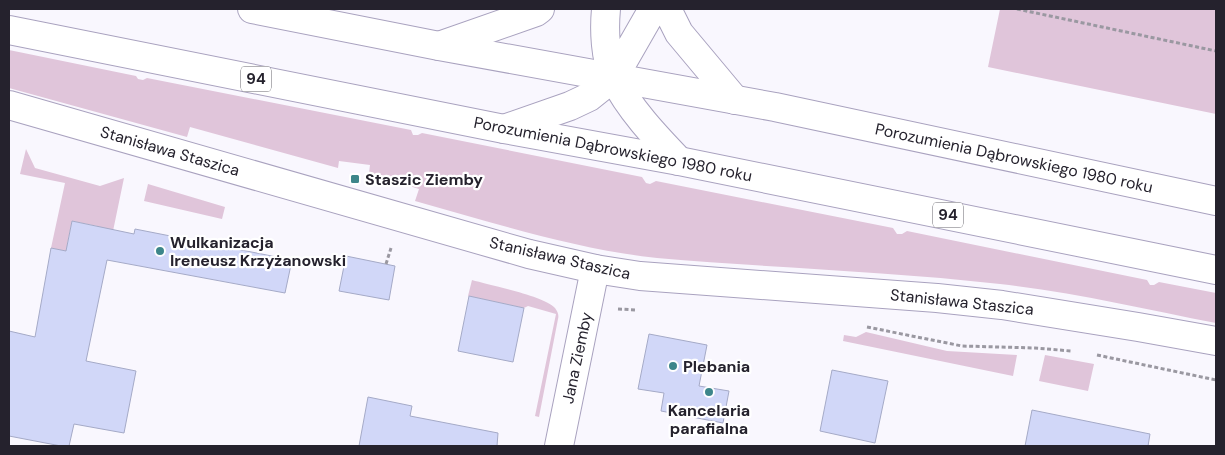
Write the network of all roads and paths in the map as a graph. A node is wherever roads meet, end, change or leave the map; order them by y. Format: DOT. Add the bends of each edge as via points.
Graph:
graph roads {
  1 [pos="252,9"];
  2 [pos="540,9"];
  3 [pos="606,9"];
  4 [pos="653,9"];
  5 [pos="667,9"];
  6 [pos="1017,9"];
  7 [pos="9,30"];
  8 [pos="439,46"];
  9 [pos="1216,51"];
  10 [pos="614,77"];
  11 [pos="735,100"];
  12 [pos="9,105"];
  13 [pos="504,129"];
  14 [pos="679,161"];
  15 [pos="1216,201"];
  16 [pos="392,248"];
  17 [pos="386,264"];
  18 [pos="595,269"];
  19 [pos="1216,270"];
  20 [pos="862,327"];
  21 [pos="1216,341"];
  22 [pos="1075,351"];
  23 [pos="1092,354"];
  24 [pos="1216,380"];
  25 [pos="559,446"];
  1 -- 8 [label="main road, Porozumienia Dąbrowskiego 1980 roku"];
  2 -- 8 [label="main road"];
  3 -- 10 [label="main road" via="606,46"];
  4 -- 10 [label="main road"];
  5 -- 11 [label="main road" via="679,33"];
  6 -- 9 [label="path"];
  7 -- 13 [label="main road, Porozumienia Dąbrowskiego 1980 roku / 94"];
  8 -- 10 [label="main road, Porozumienia Dąbrowskiego 1980 roku"];
  10 -- 11 [label="main road, Porozumienia Dąbrowskiego 1980 roku"];
  10 -- 13 [label="main road" via="589,97 570,106"];
  10 -- 14 [label="main road" via="654,135"];
  11 -- 15 [label="main road, Porozumienia Dąbrowskiego 1980 roku"];
  12 -- 18 [label="main road, Stanisława Staszica" via="512,249"];
  13 -- 14 [label="main road, Porozumienia Dąbrowskiego 1980 roku / 94"];
  14 -- 19 [label="main road, Porozumienia Dąbrowskiego 1980 roku / 94"];
  16 -- 17 [label="path"];
  18 -- 21 [label="main road, Stanisława Staszica" via="671,280 970,301"];
  18 -- 25 [label="main road, Jana Ziemby"];
  20 -- 22 [label="path" via="962,346"];
  23 -- 24 [label="path"];
}
